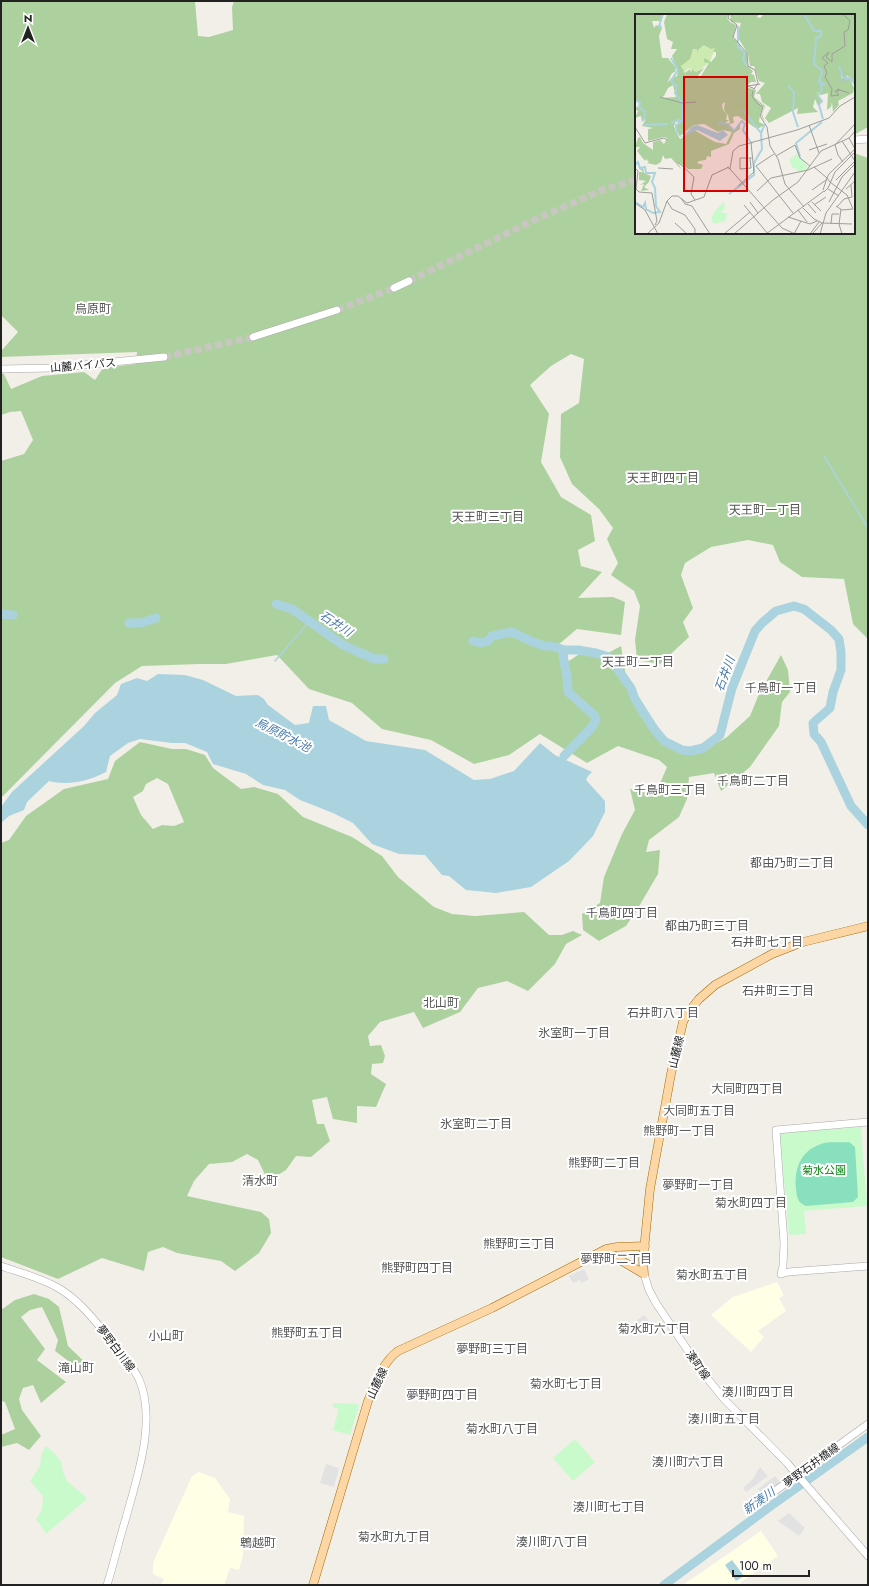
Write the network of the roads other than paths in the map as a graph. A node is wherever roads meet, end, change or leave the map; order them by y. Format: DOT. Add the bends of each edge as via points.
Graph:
graph roads {
  1 [pos="868,139"];
  2 [pos="855,140"];
  3 [pos="410,281"];
  4 [pos="394,288"];
  5 [pos="337,310"];
  6 [pos="253,337"];
  7 [pos="164,357"];
  8 [pos="1,369"];
  9 [pos="868,926"];
  10 [pos="868,1122"];
  11 [pos="645,1246"];
  12 [pos="597,1254"];
  13 [pos="1,1266"];
  14 [pos="868,1266"];
  15 [pos="644,1274"];
  16 [pos="868,1424"];
  17 [pos="802,1480"];
  18 [pos="754,1506"];
  19 [pos="868,1556"];
  20 [pos="108,1585"];
  21 [pos="313,1585"];
  1 -- 2 [label="street"];
  3 -- 4 [label="street"];
  5 -- 6 [label="street"];
  7 -- 8 [label="street, 山麓バイパス" via="60,367"];
  9 -- 11 [label="main road, 山麓線" via="803,942 772,954 715,985 687,1014 676,1049 655,1161"];
  10 -- 14 [label="street" via="776,1130 784,1243 781,1274"];
  11 -- 12 [label="main road, 山麓線" via="617,1247"];
  11 -- 15 [label="main road, 山麓線"];
  12 -- 15 [label="main road" via="610,1254"];
  12 -- 21 [label="main road, 山麓線" via="391,1356 379,1375 368,1402"];
  13 -- 20 [label="street, 夢野白川線" via="37,1278 60,1289 73,1299 111,1340 139,1380 146,1409 144,1446"];
  15 -- 17 [label="street, 湊町線" via="656,1303 703,1373 724,1399"];
  16 -- 17 [label="street, 夢野石井橋線"];
  17 -- 18 [label="street, 夢野石井橋線"];
  17 -- 19 [label="street, 湊町線"];
}
